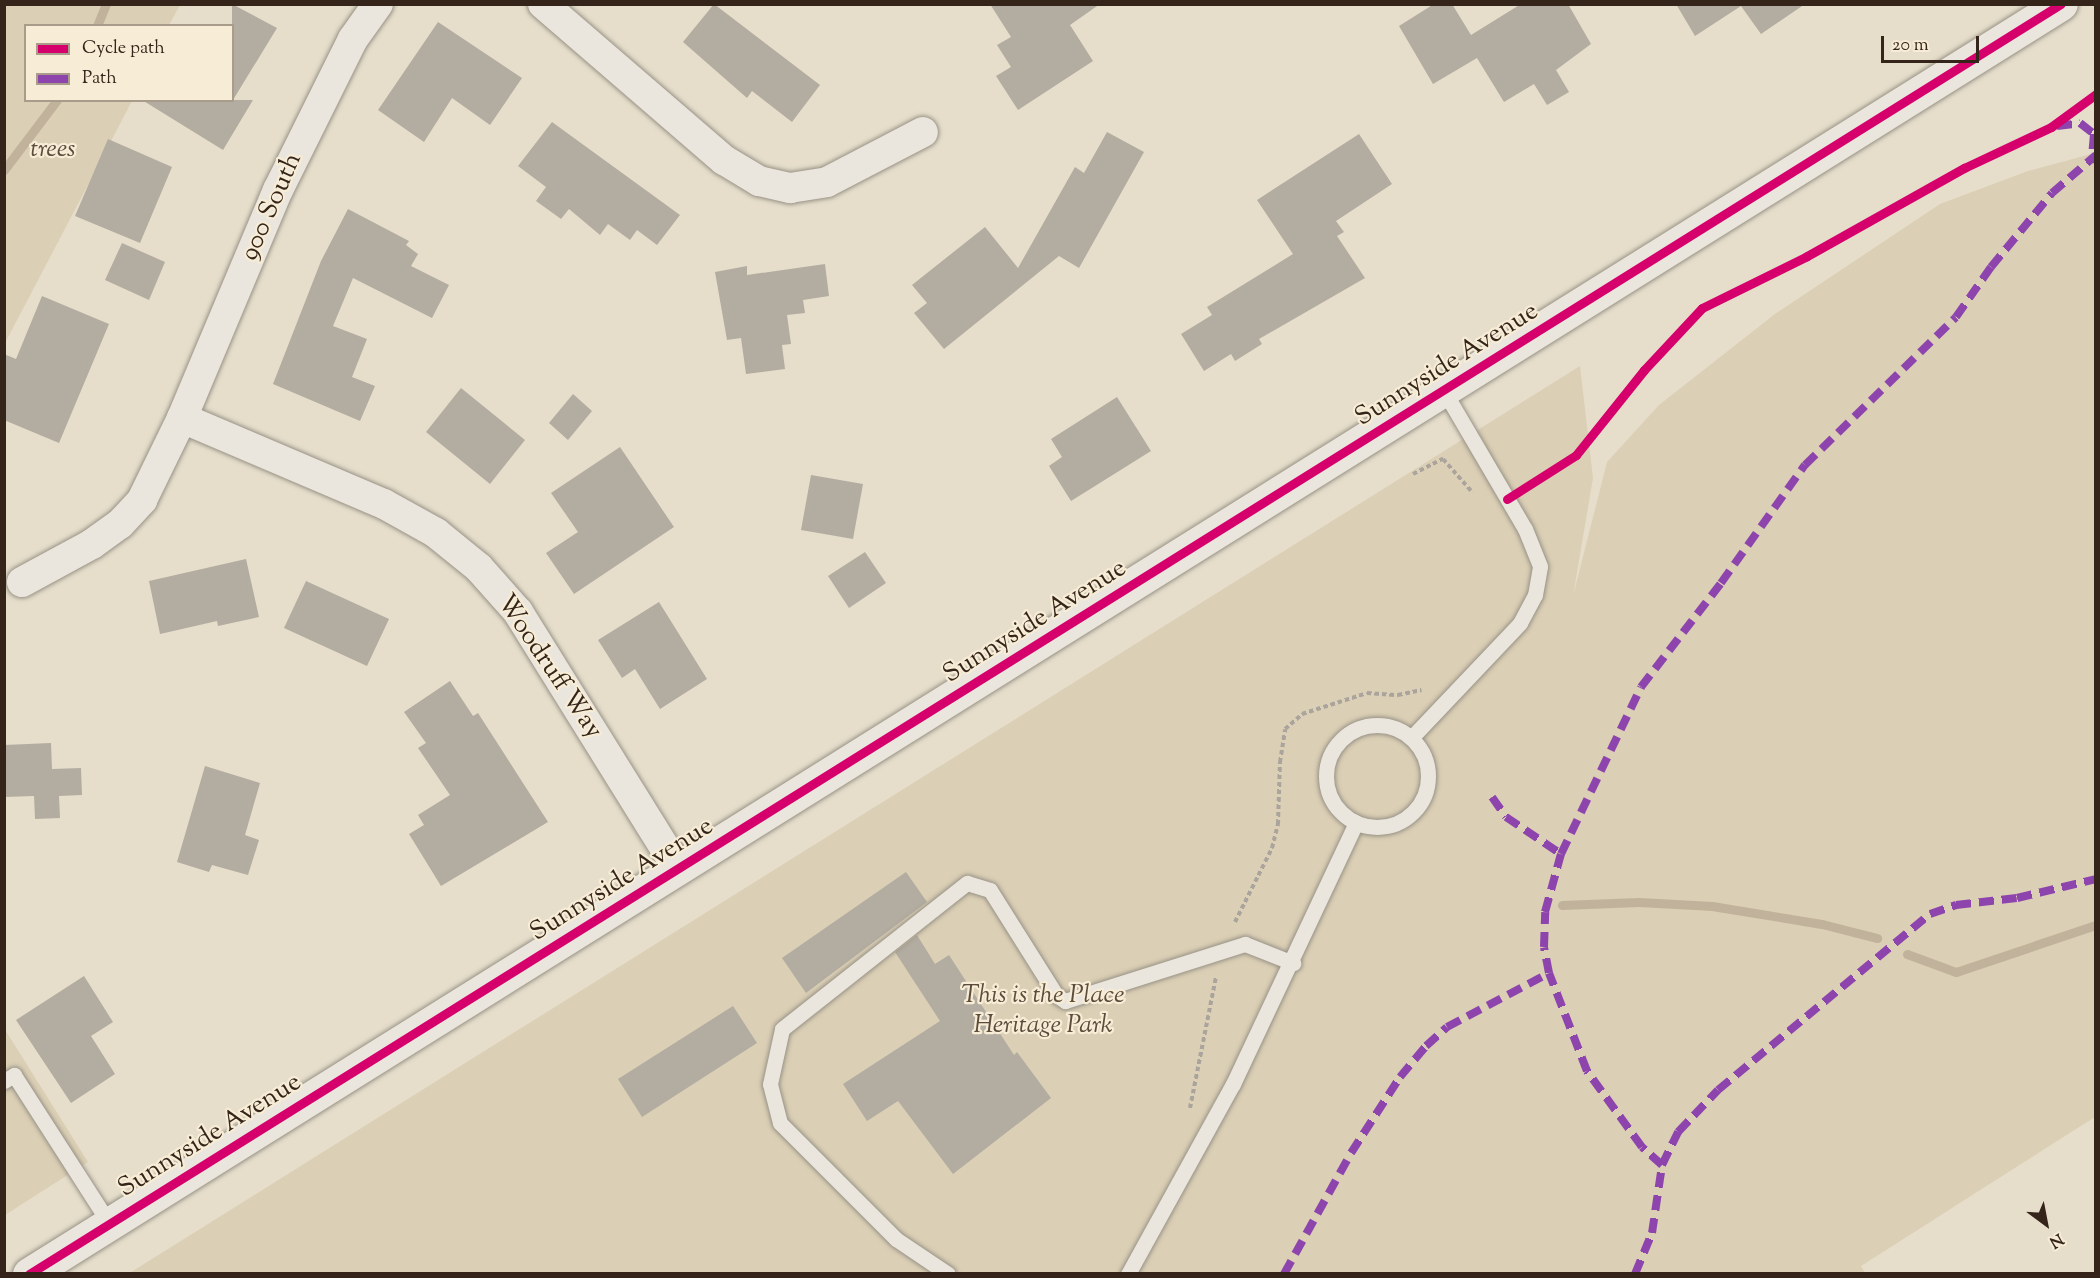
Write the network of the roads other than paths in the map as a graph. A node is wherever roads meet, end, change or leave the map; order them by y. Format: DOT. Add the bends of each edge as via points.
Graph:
graph roads {
  1 [pos="378,4"];
  2 [pos="543,4"];
  3 [pos="2041,10"];
  4 [pos="923,132"];
  5 [pos="1444,391"];
  6 [pos="182,418"];
  7 [pos="22,582"];
  8 [pos="1412,737"];
  9 [pos="1356,823"];
  10 [pos="678,870"];
  11 [pos="1293,963"];
  12 [pos="4,1081"];
  13 [pos="109,1223"];
  14 [pos="29,1274"];
  15 [pos="948,1274"];
  16 [pos="1128,1274"];
  1 -- 6 [label="street, 900 South" via="353,39 278,190"];
  2 -- 4 [label="street" via="724,160 759,181 790,188 827,182"];
  3 -- 5 [label="main road, Sunnyside Avenue"];
  5 -- 8 [label="lane" via="1525,529 1540,566 1535,595 1520,624"];
  5 -- 10 [label="main road, Sunnyside Avenue"];
  6 -- 7 [label="street, 900 South" via="142,500 120,524"];
  6 -- 10 [label="street, Woodruff Way" via="384,504 436,533 479,568 518,612"];
  8 -- 9 [label="lane" via="1425,757 1428,777 1421,805 1392,824 1367,828"];
  8 -- 9 [label="lane" via="1395,727 1372,725 1352,734 1333,750 1325,768 1326,787 1334,805"];
  9 -- 11 [label="lane"];
  10 -- 13 [label="main road, Sunnyside Avenue"];
  11 -- 15 [label="lane" via="1245,944 1065,1001 1056,995 990,890 967,883 782,1029 770,1084 780,1123 896,1239"];
  11 -- 16 [label="lane" via="1233,1084"];
  12 -- 13 [label="lane" via="14,1075"];
  13 -- 14 [label="main road, Sunnyside Avenue"];
}
